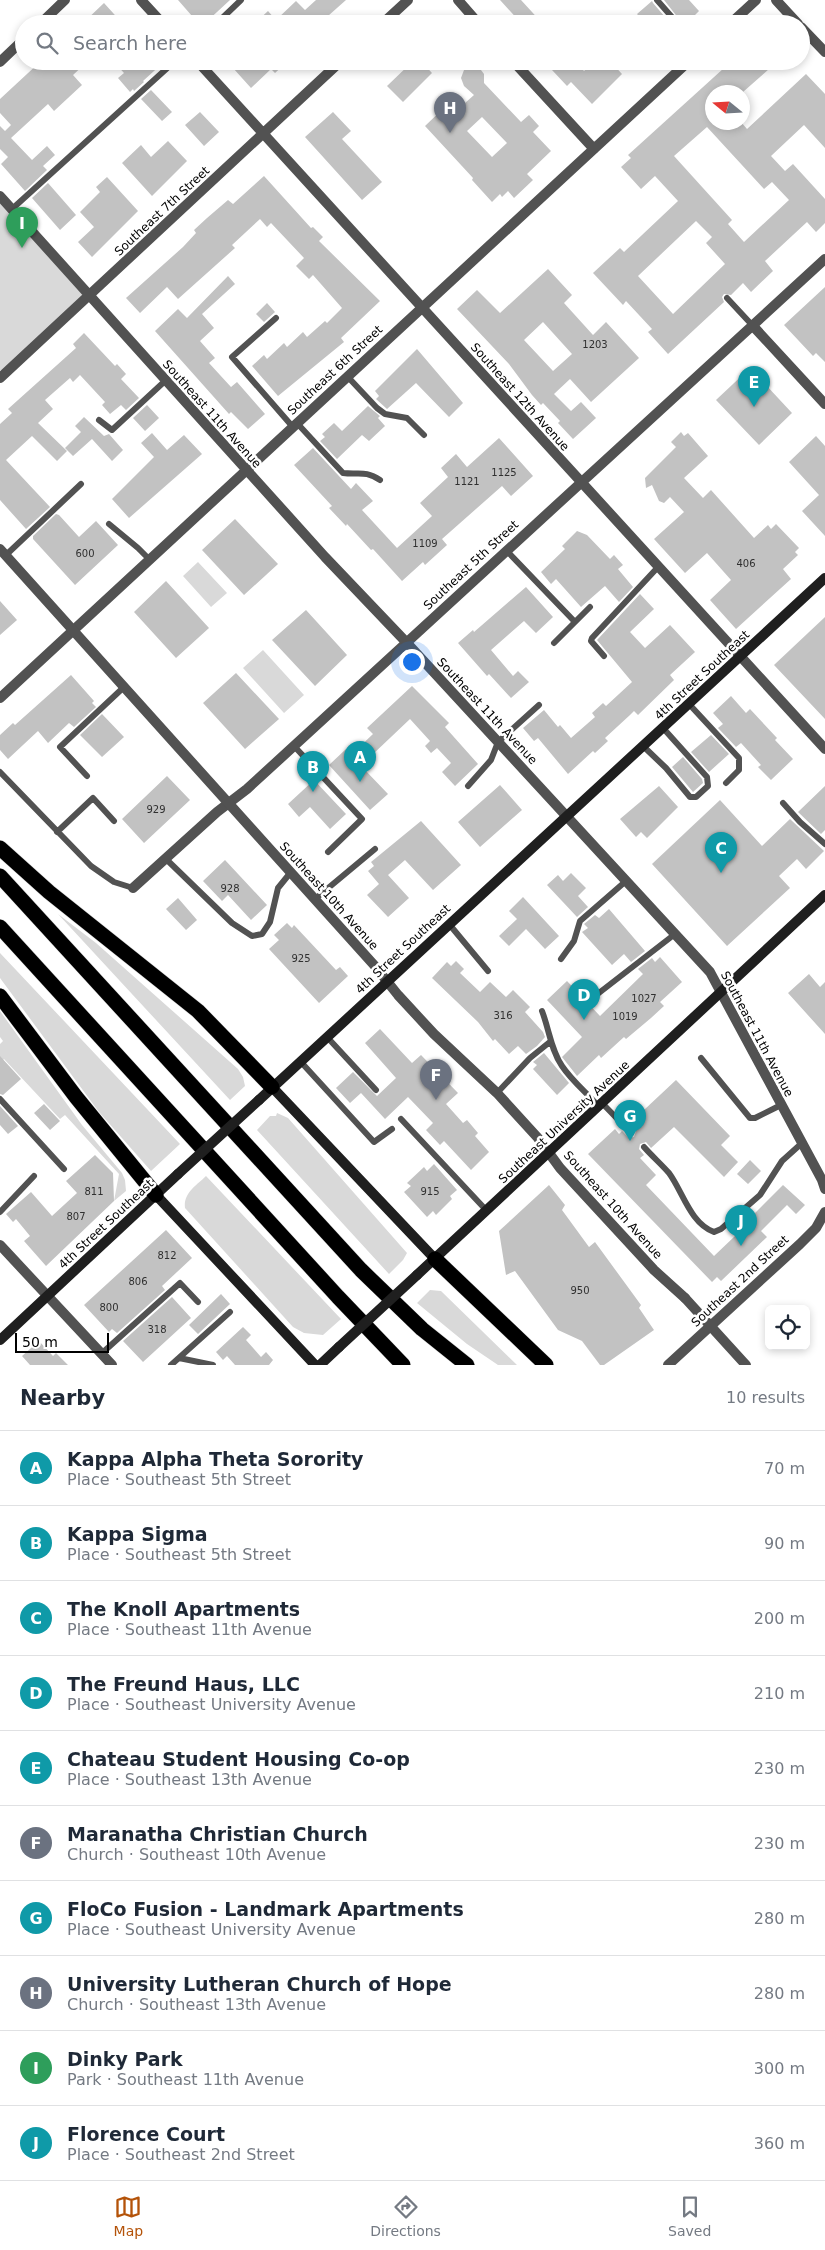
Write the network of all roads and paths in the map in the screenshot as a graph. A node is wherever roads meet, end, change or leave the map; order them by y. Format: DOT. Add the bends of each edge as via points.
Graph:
graph roads {
  1 [pos="65,0"];
  2 [pos="141,0"];
  3 [pos="242,0"];
  4 [pos="408,0"];
  5 [pos="458,0"];
  6 [pos="657,0"];
  7 [pos="756,0"];
  8 [pos="776,0"];
  9 [pos="49,15"];
  10 [pos="155,15"];
  11 [pos="226,15"];
  12 [pos="392,15"];
  13 [pos="471,15"];
  14 [pos="670,15"];
  15 [pos="740,15"];
  16 [pos="790,15"];
  17 [pos="810,36"];
  18 [pos="15,48"];
  19 [pos="825,52"];
  20 [pos="0,62"];
  21 [pos="165,70"];
  22 [pos="205,70"];
  23 [pos="331,70"];
  24 [pos="521,70"];
  25 [pos="679,70"];
  26 [pos="262,133"];
  27 [pos="594,149"];
  28 [pos="0,196"];
  29 [pos="12,209"];
  30 [pos="825,258"];
  31 [pos="89,297"];
  32 [pos="727,298"];
  33 [pos="422,307"];
  34 [pos="276,318"];
  35 [pos="753,326"];
  36 [pos="347,376"];
  37 [pos="0,378"];
  38 [pos="165,381"];
  39 [pos="825,404"];
  40 [pos="99,420"];
  41 [pos="294,424"];
  42 [pos="424,435"];
  43 [pos="246,469"];
  44 [pos="380,480"];
  45 [pos="581,481"];
  46 [pos="81,484"];
  47 [pos="109,524"];
  48 [pos="506,550"];
  49 [pos="3,552"];
  50 [pos="149,559"];
  51 [pos="659,566"];
  52 [pos="825,578"];
  53 [pos="590,607"];
  54 [pos="575,622"];
  55 [pos="73,631"];
  56 [pos="406,642"];
  57 [pos="554,643"];
  58 [pos="604,656"];
  59 [pos="741,656"];
  60 [pos="124,687"];
  61 [pos="0,698"];
  62 [pos="689,704"];
  63 [pos="539,705"];
  64 [pos="663,728"];
  65 [pos="498,742"];
  66 [pos="294,746"];
  67 [pos="644,746"];
  68 [pos="825,749"];
  69 [pos="0,772"];
  70 [pos="87,776"];
  71 [pos="726,783"];
  72 [pos="468,786"];
  73 [pos="228,803"];
  74 [pos="783,803"];
  75 [pos="567,816"];
  76 [pos="114,822"];
  77 [pos="57,832"];
  78 [pos="825,844"];
  79 [pos="0,848"];
  80 [pos="375,849"];
  81 [pos="328,852"];
  82 [pos="166,858"];
  83 [pos="290,872"];
  84 [pos="0,876"];
  85 [pos="626,880"];
  86 [pos="133,888"];
  87 [pos="825,895"];
  88 [pos="315,899"];
  89 [pos="449,924"];
  90 [pos="0,928"];
  91 [pos="675,934"];
  92 [pos="561,959"];
  93 [pos="488,971"];
  94 [pos="387,981"];
  95 [pos="720,993"];
  96 [pos="0,996"];
  97 [pos="595,996"];
  98 [pos="542,1011"];
  99 [pos="327,1038"];
  100 [pos="551,1040"];
  101 [pos="701,1058"];
  102 [pos="300,1062"];
  103 [pos="272,1087"];
  104 [pos="376,1090"];
  105 [pos="497,1093"];
  106 [pos="0,1099"];
  107 [pos="600,1105"];
  108 [pos="782,1105"];
  109 [pos="401,1119"];
  110 [pos="392,1129"];
  111 [pos="630,1133"];
  112 [pos="802,1143"];
  113 [pos="644,1147"];
  114 [pos="550,1153"];
  115 [pos="64,1169"];
  116 [pos="34,1176"];
  117 [pos="825,1189"];
  118 [pos="156,1195"];
  119 [pos="487,1211"];
  120 [pos="0,1212"];
  121 [pos="825,1212"];
  122 [pos="0,1245"];
  123 [pos="435,1259"];
  124 [pos="48,1296"];
  125 [pos="198,1302"];
  126 [pos="230,1312"];
  127 [pos="0,1340"];
  128 [pos="101,1354"];
  129 [pos="179,1358"];
  130 [pos="109,1364"];
  131 [pos="171,1365"];
  132 [pos="213,1365"];
  133 [pos="315,1365"];
  134 [pos="320,1365"];
  135 [pos="403,1365"];
  136 [pos="467,1365"];
  137 [pos="546,1365"];
  138 [pos="668,1365"];
  139 [pos="746,1365"];
  1 -- 9 [label="street"];
  2 -- 10 [label="street"];
  3 -- 11 [label="lane"];
  4 -- 12 [label="street"];
  5 -- 13 [label="street"];
  6 -- 14 [label="lane"];
  7 -- 15 [label="street"];
  8 -- 16 [label="street"];
  17 -- 19 [label="street"];
  18 -- 20 [label="street"];
  21 -- 29 [label="lane"];
  22 -- 26 [label="street, Southeast 12th Avenue"];
  23 -- 26 [label="street, Southeast 7th Street"];
  24 -- 27 [label="street"];
  25 -- 27 [label="street, Southeast 6th Street"];
  26 -- 31 [label="street, Southeast 7th Street"];
  26 -- 33 [label="street, Southeast 12th Avenue"];
  27 -- 33 [label="street, Southeast 6th Street"];
  28 -- 29 [label="street, Southeast 11th Avenue"];
  29 -- 31 [label="street, Southeast 11th Avenue"];
  30 -- 35 [label="street, Southeast 5th Street"];
  31 -- 37 [label="street, Southeast 7th Street"];
  31 -- 38 [label="street, Southeast 11th Avenue"];
  32 -- 35 [label="lane"];
  33 -- 36 [label="street, Southeast 6th Street"];
  33 -- 45 [label="street, Southeast 12th Avenue"];
  34 -- 41 [label="lane" via="232,357"];
  35 -- 39 [label="street"];
  35 -- 45 [label="street, Southeast 5th Street"];
  36 -- 41 [label="street, Southeast 6th Street"];
  36 -- 42 [label="lane" via="385,414 407,418"];
  38 -- 40 [label="lane" via="112,430"];
  38 -- 43 [label="street, Southeast 11th Avenue"];
  41 -- 43 [label="street, Southeast 6th Street"];
  41 -- 44 [label="lane" via="343,473 361,472"];
  43 -- 50 [label="street, Southeast 6th Street"];
  43 -- 56 [label="street, Southeast 11th Avenue"];
  45 -- 48 [label="street, Southeast 5th Street"];
  45 -- 51 [label="street, Southeast 12th Avenue"];
  46 -- 49 [label="lane"];
  47 -- 50 [label="lane"];
  48 -- 54 [label="lane"];
  48 -- 56 [label="street, Southeast 5th Street"];
  49 -- 55 [label="street, Southeast 10th Avenue"];
  50 -- 55 [label="street, Southeast 6th Street"];
  51 -- 58 [label="lane" via="592,638 591,642"];
  51 -- 59 [label="street, Southeast 12th Avenue"];
  52 -- 59 [label="main road, 4th Street Southeast"];
  53 -- 54 [label="lane"];
  54 -- 57 [label="lane"];
  55 -- 60 [label="street, Southeast 10th Avenue"];
  55 -- 61 [label="street, Southeast 6th Street"];
  56 -- 65 [label="street, Southeast 11th Avenue"];
  56 -- 66 [label="street, Southeast 5th Street"];
  59 -- 62 [label="main road, 4th Street Southeast"];
  59 -- 68 [label="street, Southeast 12th Avenue"];
  60 -- 70 [label="lane" via="60,747"];
  60 -- 73 [label="street, Southeast 10th Avenue"];
  62 -- 64 [label="main road, 4th Street Southeast"];
  62 -- 71 [label="lane" via="739,758 738,770"];
  63 -- 65 [label="lane"];
  64 -- 67 [label="main road, 4th Street Southeast"];
  64 -- 67 [label="lane" via="707,777 708,786 696,797 690,797"];
  65 -- 72 [label="lane" via="491,760"];
  65 -- 75 [label="street, Southeast 11th Avenue"];
  66 -- 73 [label="street, Southeast 5th Street"];
  66 -- 81 [label="lane" via="362,819"];
  67 -- 75 [label="main road, 4th Street Southeast"];
  69 -- 77 [label="lane"];
  73 -- 82 [label="street, Southeast 5th Street"];
  73 -- 83 [label="street, Southeast 10th Avenue"];
  74 -- 78 [label="lane"];
  75 -- 85 [label="street, Southeast 11th Avenue"];
  75 -- 89 [label="main road, 4th Street Southeast"];
  76 -- 77 [label="lane" via="93,798"];
  77 -- 86 [label="lane" via="104,877"];
  79 -- 103 [label="highway" via="49,892 198,1011"];
  80 -- 88 [label="lane"];
  82 -- 83 [label="lane" via="217,910 240,929 257,937 270,922 278,888"];
  82 -- 86 [label="street, Southeast 5th Street"];
  83 -- 88 [label="street, Southeast 10th Avenue"];
  84 -- 136 [label="highway" via="361,1270 422,1329"];
  85 -- 91 [label="street, Southeast 11th Avenue"];
  85 -- 92 [label="lane" via="580,921 574,941"];
  87 -- 95 [label="main road, Southeast University Avenue"];
  88 -- 94 [label="street, Southeast 10th Avenue"];
  89 -- 93 [label="lane"];
  89 -- 94 [label="main road, 4th Street Southeast"];
  90 -- 135 [label="highway"];
  91 -- 95 [label="street, Southeast 11th Avenue" via="710,972"];
  91 -- 97 [label="lane"];
  94 -- 99 [label="main road, 4th Street Southeast"];
  94 -- 105 [label="street, Southeast 10th Avenue" via="434,1034"];
  95 -- 107 [label="main road, Southeast University Avenue"];
  95 -- 108 [label="street, Southeast 11th Avenue"];
  96 -- 118 [label="highway"];
  98 -- 100 [label="lane"];
  99 -- 102 [label="main road, 4th Street Southeast"];
  99 -- 104 [label="lane"];
  100 -- 105 [label="lane"];
  100 -- 107 [label="lane" via="561,1065"];
  101 -- 108 [label="lane" via="750,1118"];
  102 -- 103 [label="main road, 4th Street Southeast"];
  102 -- 110 [label="lane" via="374,1142"];
  103 -- 118 [label="main road, 4th Street Southeast, bridge"];
  103 -- 123 [label="main road"];
  105 -- 114 [label="street, Southeast 10th Avenue"];
  106 -- 115 [label="lane"];
  107 -- 111 [label="lane"];
  107 -- 114 [label="main road, Southeast University Avenue"];
  108 -- 112 [label="street, Southeast 11th Avenue"];
  109 -- 119 [label="lane"];
  112 -- 113 [label="lane" via="782,1161 760,1195 714,1232 707,1229 691,1211 669,1174"];
  112 -- 117 [label="street, Southeast 11th Avenue"];
  114 -- 119 [label="main road, Southeast University Avenue"];
  114 -- 139 [label="street, Southeast 10th Avenue, bridge" via="654,1270 685,1298"];
  116 -- 120 [label="lane"];
  118 -- 124 [label="main road, 4th Street Southeast"];
  118 -- 133 [label="main road"];
  119 -- 123 [label="main road, Southeast University Avenue"];
  121 -- 138 [label="street, Southeast 2nd Street" via="816,1228 800,1244"];
  122 -- 124 [label="street"];
  123 -- 134 [label="main road, Southeast University Avenue, bridge"];
  123 -- 137 [label="highway"];
  124 -- 127 [label="main road, 4th Street Southeast"];
  124 -- 128 [label="street"];
  125 -- 128 [label="lane" via="180,1283"];
  126 -- 129 [label="lane"];
  128 -- 130 [label="street"];
  129 -- 131 [label="lane"];
  129 -- 132 [label="lane"];
}
